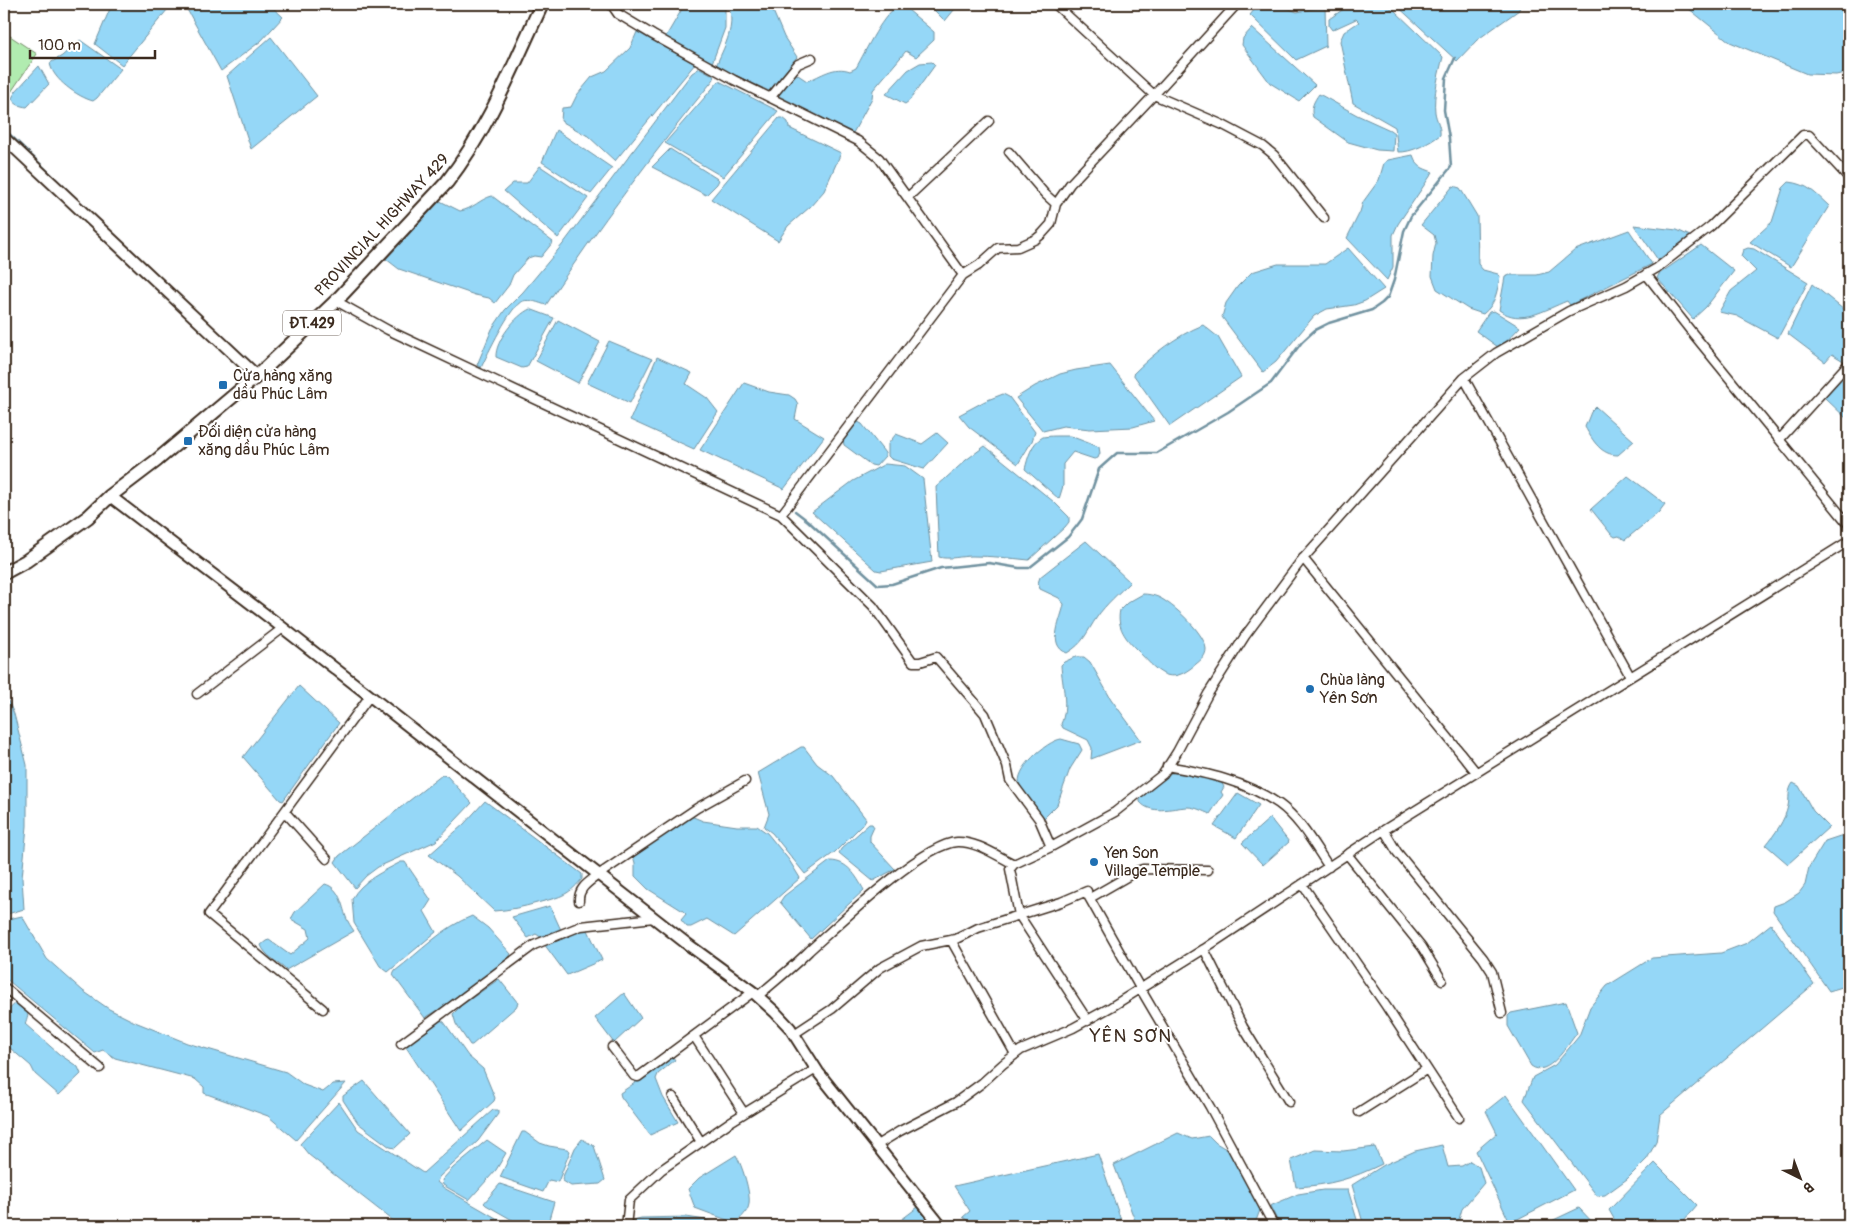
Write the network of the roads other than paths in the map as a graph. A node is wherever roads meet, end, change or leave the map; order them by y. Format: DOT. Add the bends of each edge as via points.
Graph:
graph roads {
  1 [pos="542,4"];
  2 [pos="612,4"];
  3 [pos="1055,4"];
  4 [pos="1238,4"];
  5 [pos="812,58"];
  6 [pos="1154,95"];
  7 [pos="770,98"];
  8 [pos="989,121"];
  9 [pos="4,138"];
  10 [pos="1009,152"];
  11 [pos="1849,178"];
  12 [pos="908,197"];
  13 [pos="1056,204"];
  14 [pos="1324,218"];
  15 [pos="1646,274"];
  16 [pos="963,275"];
  17 [pos="336,301"];
  18 [pos="1849,363"];
  19 [pos="257,376"];
  20 [pos="1464,378"];
  21 [pos="1780,439"];
  22 [pos="110,496"];
  23 [pos="781,515"];
  24 [pos="1849,525"];
  25 [pos="1849,541"];
  26 [pos="1303,558"];
  27 [pos="4,573"];
  28 [pos="282,628"];
  29 [pos="1630,676"];
  30 [pos="197,694"];
  31 [pos="370,697"];
  32 [pos="1167,766"];
  33 [pos="1476,772"];
  34 [pos="745,781"];
  35 [pos="285,812"];
  36 [pos="1384,830"];
  37 [pos="1050,847"];
  38 [pos="1347,854"];
  39 [pos="327,859"];
  40 [pos="1014,864"];
  41 [pos="1328,867"];
  42 [pos="1208,870"];
  43 [pos="598,874"];
  44 [pos="1302,884"];
  45 [pos="1088,894"];
  46 [pos="579,901"];
  47 [pos="1019,915"];
  48 [pos="654,918"];
  49 [pos="952,940"];
  50 [pos="1204,949"];
  51 [pos="1442,980"];
  52 [pos="4,987"];
  53 [pos="1140,988"];
  54 [pos="755,994"];
  55 [pos="323,1009"];
  56 [pos="1502,1013"];
  57 [pos="1088,1021"];
  58 [pos="794,1034"];
  59 [pos="694,1036"];
  60 [pos="401,1044"];
  61 [pos="612,1047"];
  62 [pos="1015,1054"];
  63 [pos="100,1068"];
  64 [pos="816,1069"];
  65 [pos="1427,1069"];
  66 [pos="673,1097"];
  67 [pos="1288,1102"];
  68 [pos="1359,1112"];
  69 [pos="744,1113"];
  70 [pos="1459,1118"];
  71 [pos="701,1142"];
  72 [pos="877,1145"];
  73 [pos="626,1226"];
  74 [pos="941,1226"];
  75 [pos="1274,1226"];
  1 -- 17 [label="main road, PROVINCIAL HIGHWAY 429 / ĐT.429" via="490,116 463,162"];
  2 -- 7 [label="street" via="618,14 653,36"];
  3 -- 6 [label="street"];
  4 -- 6 [label="street"];
  5 -- 7 [label="street" via="798,64"];
  6 -- 13 [label="street" via="1070,184"];
  6 -- 14 [label="street" via="1263,146 1274,155"];
  7 -- 12 [label="street" via="858,141 879,158"];
  8 -- 12 [label="street"];
  9 -- 19 [label="street"];
  10 -- 13 [label="street"];
  11 -- 15 [label="street" via="1809,135 1803,135 1711,226"];
  12 -- 16 [label="street"];
  13 -- 16 [label="street" via="1051,224 1036,239 1018,247 998,248"];
  15 -- 20 [label="street" via="1569,310 1496,353"];
  15 -- 21 [label="street"];
  16 -- 23 [label="street"];
  17 -- 19 [label="main road, PROVINCIAL HIGHWAY 429 / ĐT.429"];
  17 -- 23 [label="street" via="388,330"];
  18 -- 21 [label="street"];
  19 -- 22 [label="main road, PROVINCIAL HIGHWAY 429 / ĐT.429"];
  20 -- 26 [label="street"];
  20 -- 29 [label="street"];
  21 -- 24 [label="street"];
  22 -- 27 [label="main road, PROVINCIAL HIGHWAY 429 / ĐT.429" via="49,546"];
  22 -- 28 [label="street"];
  23 -- 37 [label="street" via="873,606 913,662 936,657 985,714 1010,780 1039,819"];
  25 -- 29 [label="street"];
  26 -- 32 [label="street" via="1245,636"];
  26 -- 33 [label="street"];
  28 -- 30 [label="street"];
  28 -- 31 [label="street"];
  29 -- 33 [label="street"];
  31 -- 35 [label="street"];
  31 -- 43 [label="street"];
  32 -- 37 [label="street" via="1163,774 1115,812"];
  32 -- 41 [label="street" via="1215,775 1280,804 1307,834"];
  33 -- 36 [label="street"];
  34 -- 43 [label="street" via="697,808"];
  35 -- 39 [label="street"];
  35 -- 55 [label="street" via="209,914"];
  36 -- 38 [label="street"];
  36 -- 56 [label="street" via="1397,852 1483,958 1492,972"];
  37 -- 40 [label="street"];
  38 -- 41 [label="street"];
  38 -- 51 [label="street" via="1422,947"];
  40 -- 47 [label="street" via="1010,875"];
  40 -- 54 [label="street" via="967,843 958,842 934,850 846,917"];
  41 -- 44 [label="street"];
  42 -- 45 [label="street" via="1143,869"];
  43 -- 46 [label="street" via="582,887"];
  43 -- 48 [label="street"];
  44 -- 50 [label="street"];
  44 -- 65 [label="street"];
  45 -- 47 [label="street"];
  45 -- 53 [label="street"];
  47 -- 49 [label="street"];
  47 -- 57 [label="street"];
  48 -- 54 [label="street"];
  48 -- 60 [label="street" via="581,926 534,945"];
  49 -- 58 [label="street" via="920,946 880,968 832,1009"];
  49 -- 62 [label="street"];
  50 -- 53 [label="street"];
  50 -- 67 [label="street" via="1243,1027"];
  52 -- 63 [label="street"];
  53 -- 57 [label="street"];
  53 -- 75 [label="street" via="1210,1107"];
  54 -- 58 [label="street"];
  54 -- 59 [label="street"];
  57 -- 62 [label="street"];
  58 -- 64 [label="street"];
  59 -- 61 [label="street" via="636,1077"];
  59 -- 69 [label="street"];
  62 -- 72 [label="street" via="956,1102"];
  64 -- 69 [label="street"];
  64 -- 72 [label="street"];
  65 -- 68 [label="street"];
  65 -- 70 [label="street"];
  66 -- 71 [label="street"];
  69 -- 71 [label="street"];
  71 -- 73 [label="street" via="660,1170 634,1194 627,1205"];
  72 -- 74 [label="street"];
}
